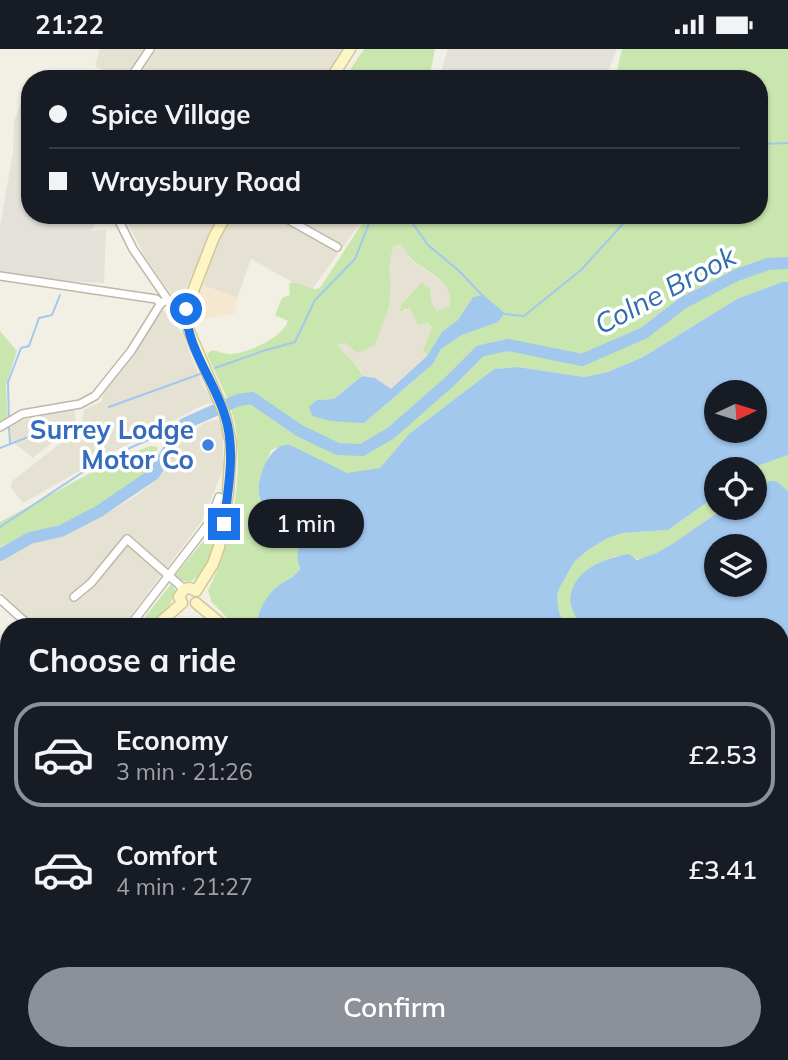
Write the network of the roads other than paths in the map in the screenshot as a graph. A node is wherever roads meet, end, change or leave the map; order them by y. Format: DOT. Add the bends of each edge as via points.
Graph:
graph roads {
  1 [pos="150,49"];
  2 [pos="350,49"];
  3 [pos="136,70"];
  4 [pos="337,70"];
  5 [pos="120,224"];
  6 [pos="221,224"];
  7 [pos="296,224"];
  8 [pos="337,247"];
  9 [pos="0,276"];
  10 [pos="165,301"];
  11 [pos="186,309"];
  12 [pos="0,427"];
  13 [pos="219,498"];
  14 [pos="169,575"];
  15 [pos="184,589"];
  16 [pos="196,591"];
  17 [pos="74,597"];
  18 [pos="0,599"];
  19 [pos="182,603"];
  20 [pos="195,603"];
  21 [pos="21,618"];
  22 [pos="136,618"];
  23 [pos="165,618"];
  24 [pos="214,618"];
  1 -- 3 [label="street"];
  2 -- 4 [label="main road"];
  5 -- 10 [label="street"];
  6 -- 11 [label="main road"];
  7 -- 8 [label="street"];
  9 -- 10 [label="street"];
  10 -- 11 [label="street"];
  10 -- 12 [label="street" via="95,396 80,404 22,414"];
  11 -- 16 [label="main road" via="189,331 225,415 231,454 224,524 213,564"];
  13 -- 14 [label="street" via="209,523"];
  14 -- 15 [label="street"];
  14 -- 17 [label="street" via="127,539"];
  14 -- 22 [label="street"];
  15 -- 16 [label="main road"];
  15 -- 19 [label="main road"];
  16 -- 20 [label="main road"];
  18 -- 21 [label="street"];
  19 -- 20 [label="main road"];
  19 -- 23 [label="main road"];
  20 -- 24 [label="main road"];
}
